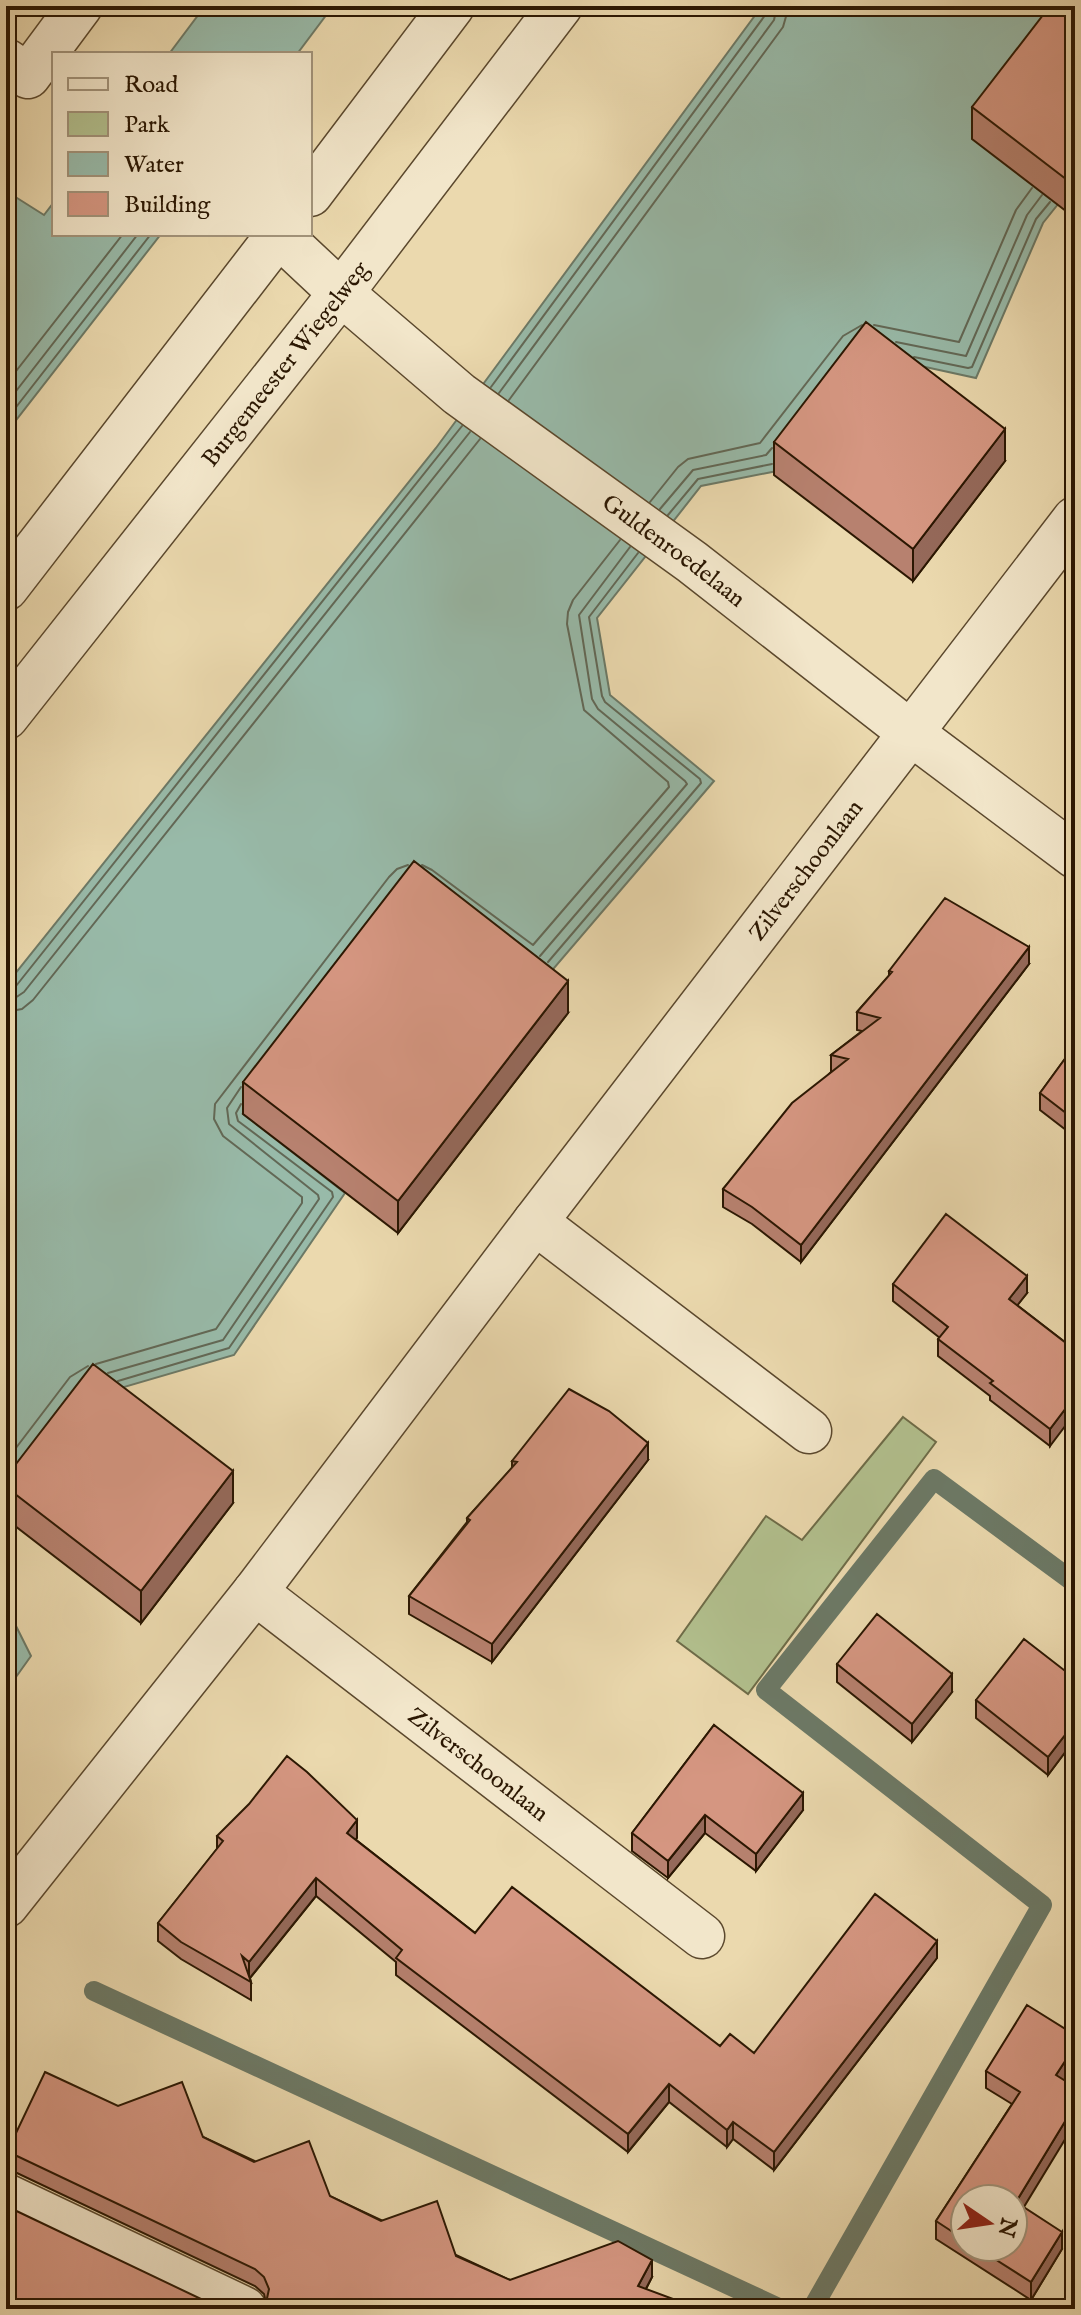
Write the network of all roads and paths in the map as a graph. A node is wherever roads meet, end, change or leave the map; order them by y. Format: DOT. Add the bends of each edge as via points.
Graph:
graph roads {
  1 [pos="80,6"];
  2 [pos="452,6"];
  3 [pos="560,6"];
  4 [pos="6,61"];
  5 [pos="312,191"];
  6 [pos="277,236"];
  7 [pos="281,236"];
  8 [pos="341,293"];
  9 [pos="1075,519"];
  10 [pos="6,588"];
  11 [pos="6,717"];
  12 [pos="911,733"];
  13 [pos="1075,856"];
  14 [pos="535,1222"];
  15 [pos="809,1431"];
  16 [pos="255,1592"];
  17 [pos="6,1905"];
  18 [pos="702,1936"];
  19 [pos="6,2196"];
  20 [pos="244,2309"];
  1 -- 4 [label="street" via="28,76"];
  2 -- 5 [label="street"];
  3 -- 8 [label="street, Burgemeester Wiegelweg"];
  6 -- 10 [label="street"];
  7 -- 8 [label="street, Guldenroedelaan"];
  8 -- 11 [label="street, Burgemeester Wiegelweg"];
  8 -- 12 [label="street, Guldenroedelaan" via="459,394 692,562"];
  9 -- 12 [label="street, Zilverschoonlaan"];
  12 -- 13 [label="street, Guldenroedelaan"];
  12 -- 14 [label="street, Zilverschoonlaan"];
  14 -- 15 [label="street"];
  14 -- 16 [label="street, Zilverschoonlaan"];
  16 -- 17 [label="street, Zilverschoonlaan"];
  16 -- 18 [label="street, Zilverschoonlaan"];
  19 -- 20 [label="street"];
}
